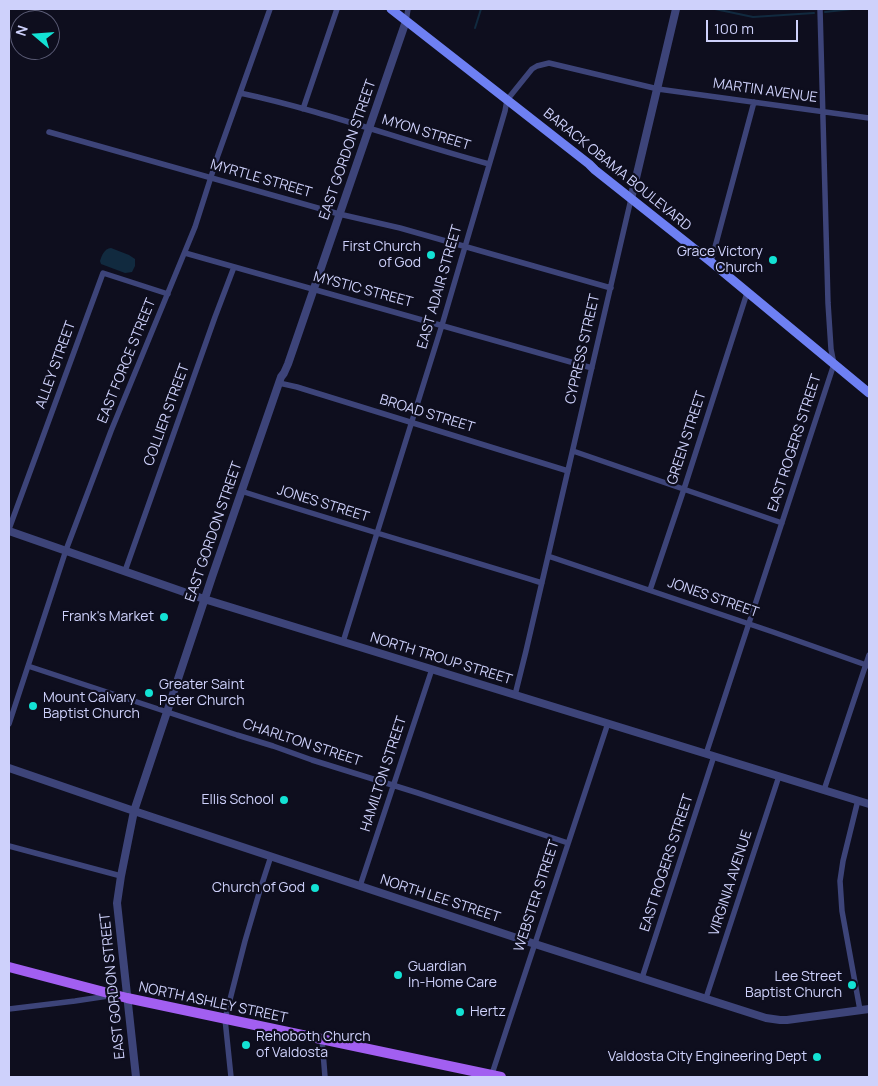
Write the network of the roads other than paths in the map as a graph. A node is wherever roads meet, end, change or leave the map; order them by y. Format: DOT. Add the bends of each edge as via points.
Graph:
graph roads {
  1 [pos="270,9"];
  2 [pos="337,9"];
  3 [pos="390,9"];
  4 [pos="408,9"];
  5 [pos="676,9"];
  6 [pos="820,9"];
  7 [pos="406,21"];
  8 [pos="658,89"];
  9 [pos="240,93"];
  10 [pos="507,100"];
  11 [pos="754,102"];
  12 [pos="303,109"];
  13 [pos="822,112"];
  14 [pos="869,118"];
  15 [pos="368,128"];
  16 [pos="50,132"];
  17 [pos="490,164"];
  18 [pos="210,177"];
  19 [pos="632,199"];
  20 [pos="339,214"];
  21 [pos="465,246"];
  22 [pos="185,253"];
  23 [pos="711,262"];
  24 [pos="234,267"];
  25 [pos="610,288"];
  26 [pos="313,290"];
  27 [pos="746,293"];
  28 [pos="168,294"];
  29 [pos="442,325"];
  30 [pos="834,364"];
  31 [pos="592,368"];
  32 [pos="278,383"];
  33 [pos="869,393"];
  34 [pos="412,422"];
  35 [pos="572,451"];
  36 [pos="568,471"];
  37 [pos="684,489"];
  38 [pos="241,492"];
  39 [pos="782,523"];
  40 [pos="9,530"];
  41 [pos="377,534"];
  42 [pos="66,550"];
  43 [pos="548,556"];
  44 [pos="125,571"];
  45 [pos="542,583"];
  46 [pos="650,590"];
  47 [pos="204,599"];
  48 [pos="748,624"];
  49 [pos="343,642"];
  50 [pos="869,655"];
  51 [pos="868,665"];
  52 [pos="28,666"];
  53 [pos="432,669"];
  54 [pos="515,695"];
  55 [pos="167,712"];
  56 [pos="9,724"];
  57 [pos="608,724"];
  58 [pos="710,755"];
  59 [pos="9,768"];
  60 [pos="779,776"];
  61 [pos="393,785"];
  62 [pos="824,790"];
  63 [pos="858,800"];
  64 [pos="869,804"];
  65 [pos="134,811"];
  66 [pos="568,843"];
  67 [pos="9,846"];
  68 [pos="271,856"];
  69 [pos="121,876"];
  70 [pos="360,886"];
  71 [pos="535,944"];
  72 [pos="9,967"];
  73 [pos="642,978"];
  74 [pos="113,995"];
  75 [pos="127,998"];
  76 [pos="706,998"];
  77 [pos="9,1009"];
  78 [pos="869,1009"];
  79 [pos="860,1010"];
  80 [pos="224,1019"];
  81 [pos="322,1039"];
  82 [pos="136,1077"];
  83 [pos="231,1077"];
  84 [pos="325,1077"];
  85 [pos="495,1077"];
  1 -- 9 [label="street, EAST FORCE STREET"];
  2 -- 12 [label="street"];
  3 -- 7 [label="main road, BARACK OBAMA BOULEVARD"];
  4 -- 7 [label="street, EAST GORDON STREET"];
  5 -- 8 [label="street, CYPRESS STREET"];
  6 -- 13 [label="street, EAST ROGERS STREET"];
  7 -- 10 [label="main road, BARACK OBAMA BOULEVARD"];
  7 -- 15 [label="street, EAST GORDON STREET"];
  8 -- 10 [label="street, EAST ADAIR STREET" via="548,63 532,69"];
  8 -- 11 [label="street, MARTIN AVENUE"];
  8 -- 19 [label="street, CYPRESS STREET"];
  9 -- 12 [label="street, MYON STREET"];
  9 -- 18 [label="street, EAST FORCE STREET"];
  10 -- 17 [label="street, EAST ADAIR STREET"];
  10 -- 19 [label="main road, BARACK OBAMA BOULEVARD"];
  11 -- 13 [label="street, MARTIN AVENUE"];
  11 -- 23 [label="street"];
  12 -- 15 [label="street, MYON STREET"];
  13 -- 14 [label="street, MARTIN AVENUE"];
  13 -- 30 [label="street, EAST ROGERS STREET" via="829,330"];
  15 -- 17 [label="street, MYON STREET"];
  15 -- 20 [label="street, EAST GORDON STREET"];
  16 -- 18 [label="street, MYRTLE STREET"];
  17 -- 21 [label="street, EAST ADAIR STREET"];
  18 -- 20 [label="street, MYRTLE STREET"];
  18 -- 22 [label="street, EAST FORCE STREET"];
  19 -- 23 [label="main road, BARACK OBAMA BOULEVARD"];
  19 -- 25 [label="street, CYPRESS STREET"];
  20 -- 21 [label="street, MYRTLE STREET"];
  20 -- 26 [label="street, EAST GORDON STREET"];
  21 -- 25 [label="street, MYRTLE STREET"];
  21 -- 29 [label="street, EAST ADAIR STREET"];
  22 -- 24 [label="street, MYSTIC STREET"];
  22 -- 28 [label="street, EAST FORCE STREET"];
  23 -- 27 [label="main road, BARACK OBAMA BOULEVARD"];
  24 -- 26 [label="street, MYSTIC STREET"];
  24 -- 44 [label="street, COLLIER STREET"];
  25 -- 31 [label="street, CYPRESS STREET"];
  26 -- 29 [label="street, MYSTIC STREET"];
  26 -- 32 [label="street, EAST GORDON STREET" via="288,364"];
  27 -- 30 [label="main road, BARACK OBAMA BOULEVARD"];
  27 -- 37 [label="street, GREEN STREET"];
  28 -- 40 [label="street, ALLEY STREET" via="103,272"];
  28 -- 42 [label="street, EAST FORCE STREET"];
  29 -- 31 [label="street, MYSTIC STREET"];
  29 -- 34 [label="street, EAST ADAIR STREET"];
  30 -- 33 [label="main road, BARACK OBAMA BOULEVARD"];
  30 -- 39 [label="street, EAST ROGERS STREET"];
  31 -- 35 [label="street, CYPRESS STREET"];
  32 -- 34 [label="street, BROAD STREET"];
  32 -- 38 [label="street, EAST GORDON STREET"];
  34 -- 36 [label="street, BROAD STREET"];
  34 -- 41 [label="street, EAST ADAIR STREET"];
  35 -- 36 [label="street, CYPRESS STREET"];
  35 -- 37 [label="street"];
  36 -- 43 [label="street, CYPRESS STREET"];
  37 -- 39 [label="street"];
  37 -- 46 [label="street, GREEN STREET"];
  38 -- 41 [label="street, JONES STREET"];
  38 -- 47 [label="street, EAST GORDON STREET"];
  39 -- 48 [label="street, EAST ROGERS STREET"];
  40 -- 42 [label="street, NORTH TROUP STREET"];
  41 -- 45 [label="street, JONES STREET"];
  41 -- 49 [label="street, EAST ADAIR STREET"];
  42 -- 44 [label="street, NORTH TROUP STREET"];
  42 -- 52 [label="street, EAST FORCE STREET"];
  43 -- 45 [label="street, CYPRESS STREET"];
  43 -- 46 [label="street, JONES STREET"];
  44 -- 47 [label="street, NORTH TROUP STREET"];
  45 -- 54 [label="street, CYPRESS STREET"];
  46 -- 48 [label="street, JONES STREET"];
  47 -- 49 [label="street, NORTH TROUP STREET"];
  47 -- 55 [label="street, EAST GORDON STREET"];
  48 -- 51 [label="street, JONES STREET"];
  48 -- 58 [label="street, EAST ROGERS STREET"];
  49 -- 53 [label="street, NORTH TROUP STREET"];
  50 -- 51 [label="street"];
  51 -- 62 [label="street"];
  52 -- 55 [label="street, CHARLTON STREET"];
  52 -- 56 [label="street, EAST FORCE STREET"];
  53 -- 54 [label="street, NORTH TROUP STREET"];
  53 -- 61 [label="street, HAMILTON STREET"];
  54 -- 57 [label="street, NORTH TROUP STREET"];
  55 -- 61 [label="street, CHARLTON STREET"];
  55 -- 65 [label="street, EAST GORDON STREET"];
  57 -- 58 [label="street, NORTH TROUP STREET"];
  57 -- 66 [label="street, WEBSTER STREET"];
  58 -- 60 [label="street, NORTH TROUP STREET"];
  58 -- 73 [label="street, EAST ROGERS STREET"];
  59 -- 65 [label="street, NORTH LEE STREET"];
  60 -- 62 [label="street, NORTH TROUP STREET"];
  60 -- 76 [label="street, VIRGINIA AVENUE"];
  61 -- 66 [label="street, CHARLTON STREET"];
  61 -- 70 [label="street, HAMILTON STREET"];
  62 -- 63 [label="street, NORTH TROUP STREET"];
  63 -- 64 [label="street, NORTH TROUP STREET"];
  63 -- 79 [label="street" via="840,881 842,911"];
  65 -- 68 [label="street, NORTH LEE STREET"];
  65 -- 69 [label="street, EAST GORDON STREET"];
  66 -- 71 [label="street, WEBSTER STREET"];
  67 -- 69 [label="street"];
  68 -- 70 [label="street, NORTH LEE STREET"];
  68 -- 80 [label="street"];
  69 -- 75 [label="street, EAST GORDON STREET" via="117,903"];
  70 -- 71 [label="street, NORTH LEE STREET"];
  71 -- 73 [label="street, NORTH LEE STREET"];
  71 -- 85 [label="street, WEBSTER STREET"];
  72 -- 74 [label="main road, NORTH ASHLEY STREET"];
  73 -- 76 [label="street, NORTH LEE STREET"];
  74 -- 75 [label="main road, NORTH ASHLEY STREET"];
  74 -- 77 [label="street"];
  75 -- 80 [label="main road, NORTH ASHLEY STREET"];
  75 -- 82 [label="street, EAST GORDON STREET"];
  76 -- 79 [label="street, NORTH LEE STREET" via="780,1020"];
  78 -- 79 [label="street, NORTH LEE STREET"];
  80 -- 81 [label="main road, NORTH ASHLEY STREET"];
  80 -- 83 [label="street"];
  81 -- 84 [label="street"];
  81 -- 85 [label="main road, NORTH ASHLEY STREET"];
}
